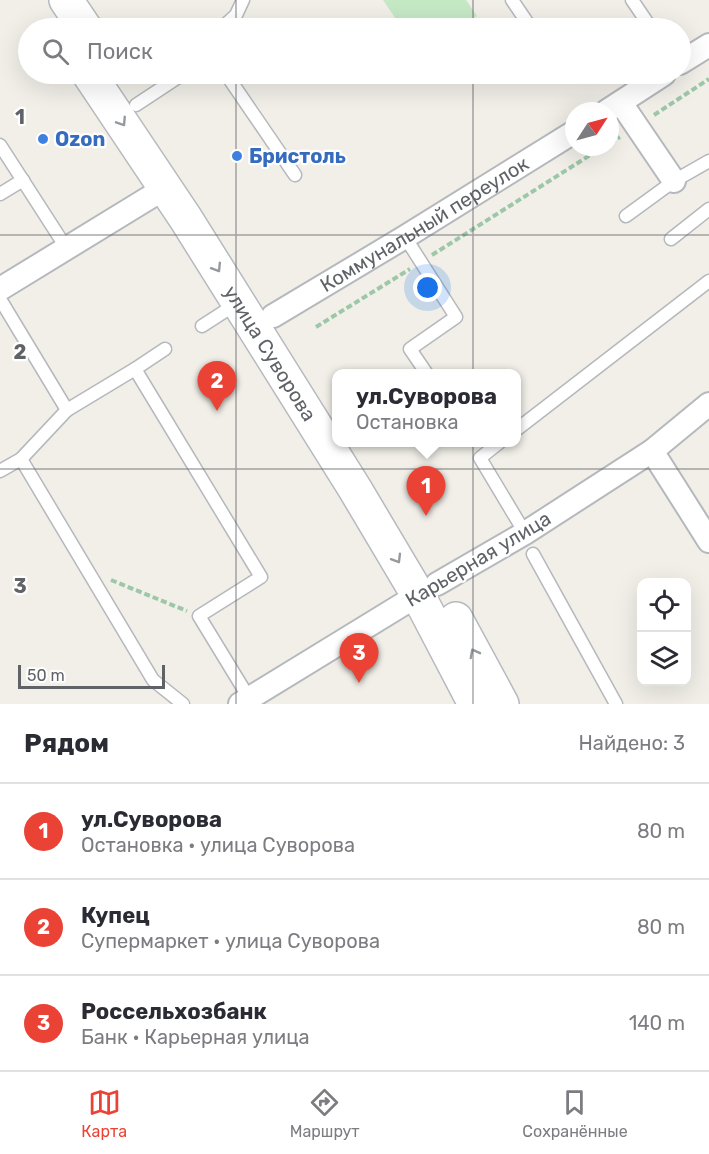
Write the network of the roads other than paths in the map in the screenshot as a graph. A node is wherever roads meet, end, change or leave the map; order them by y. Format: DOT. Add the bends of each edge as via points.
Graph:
graph roads {
  1 [pos="41,0"];
  2 [pos="66,0"];
  3 [pos="243,0"];
  4 [pos="513,0"];
  5 [pos="632,0"];
  6 [pos="53,18"];
  7 [pos="78,18"];
  8 [pos="233,18"];
  9 [pos="525,18"];
  10 [pos="644,18"];
  11 [pos="707,52"];
  12 [pos="691,59"];
  13 [pos="97,84"];
  14 [pos="122,84"];
  15 [pos="168,84"];
  16 [pos="233,84"];
  17 [pos="649,84"];
  18 [pos="619,104"];
  19 [pos="136,105"];
  20 [pos="619,111"];
  21 [pos="565,138"];
  22 [pos="0,145"];
  23 [pos="709,161"];
  24 [pos="295,175"];
  25 [pos="23,180"];
  26 [pos="674,181"];
  27 [pos="165,188"];
  28 [pos="0,194"];
  29 [pos="709,210"];
  30 [pos="626,216"];
  31 [pos="405,237"];
  32 [pos="671,239"];
  33 [pos="67,249"];
  34 [pos="709,281"];
  35 [pos="0,289"];
  36 [pos="0,299"];
  37 [pos="239,302"];
  38 [pos="273,316"];
  39 [pos="202,326"];
  40 [pos="165,349"];
  41 [pos="135,369"];
  42 [pos="424,369"];
  43 [pos="709,404"];
  44 [pos="67,410"];
  45 [pos="332,412"];
  46 [pos="521,426"];
  47 [pos="353,447"];
  48 [pos="494,447"];
  49 [pos="652,451"];
  50 [pos="21,459"];
  51 [pos="0,471"];
  52 [pos="525,533"];
  53 [pos="709,541"];
  54 [pos="533,554"];
  55 [pos="428,589"];
  56 [pos="244,701"];
  57 [pos="183,704"];
  58 [pos="475,704"];
  59 [pos="502,704"];
  60 [pos="616,704"];
  1 -- 6 [label="main road"];
  2 -- 7 [label="main road"];
  3 -- 8 [label="lane"];
  4 -- 9 [label="lane"];
  5 -- 10 [label="lane"];
  11 -- 12 [label="street"];
  13 -- 27 [label="main road, улица Суворова, one-way"];
  14 -- 19 [label="main road, улица Суворова"];
  15 -- 19 [label="lane"];
  16 -- 24 [label="lane"];
  17 -- 18 [label="street"];
  19 -- 38 [label="main road, улица Суворова"];
  20 -- 26 [label="street" via="636,126"];
  21 -- 31 [label="street, Коммунальный переулок"];
  22 -- 25 [label="lane"];
  23 -- 26 [label="lane"];
  25 -- 28 [label="lane"];
  25 -- 33 [label="lane"];
  26 -- 30 [label="lane"];
  27 -- 33 [label="street"];
  27 -- 37 [label="main road, улица Суворова, one-way"];
  29 -- 32 [label="lane"];
  31 -- 38 [label="street, Коммунальный переулок"];
  31 -- 42 [label="lane" via="456,317 410,349"];
  33 -- 35 [label="street"];
  34 -- 46 [label="lane"];
  36 -- 44 [label="lane"];
  37 -- 39 [label="lane"];
  37 -- 55 [label="main road, улица Суворова, one-way" via="355,489"];
  38 -- 45 [label="main road, улица Суворова"];
  40 -- 41 [label="lane"];
  41 -- 44 [label="lane"];
  41 -- 56 [label="lane" via="261,577 199,616"];
  43 -- 49 [label="street, Карьерная улица"];
  44 -- 50 [label="lane"];
  47 -- 55 [label="main road, улица Суворова"];
  48 -- 52 [label="lane" via="480,458"];
  49 -- 52 [label="street, Карьерная улица"];
  49 -- 53 [label="street"];
  50 -- 51 [label="lane"];
  50 -- 57 [label="lane" via="153,680"];
  52 -- 55 [label="street, Карьерная улица"];
  54 -- 60 [label="lane"];
  55 -- 56 [label="street, Карьерная улица"];
  55 -- 58 [label="main road, улица Суворова"];
  59 -- 55 [label="main road, улица Суворова, one-way"];
}
